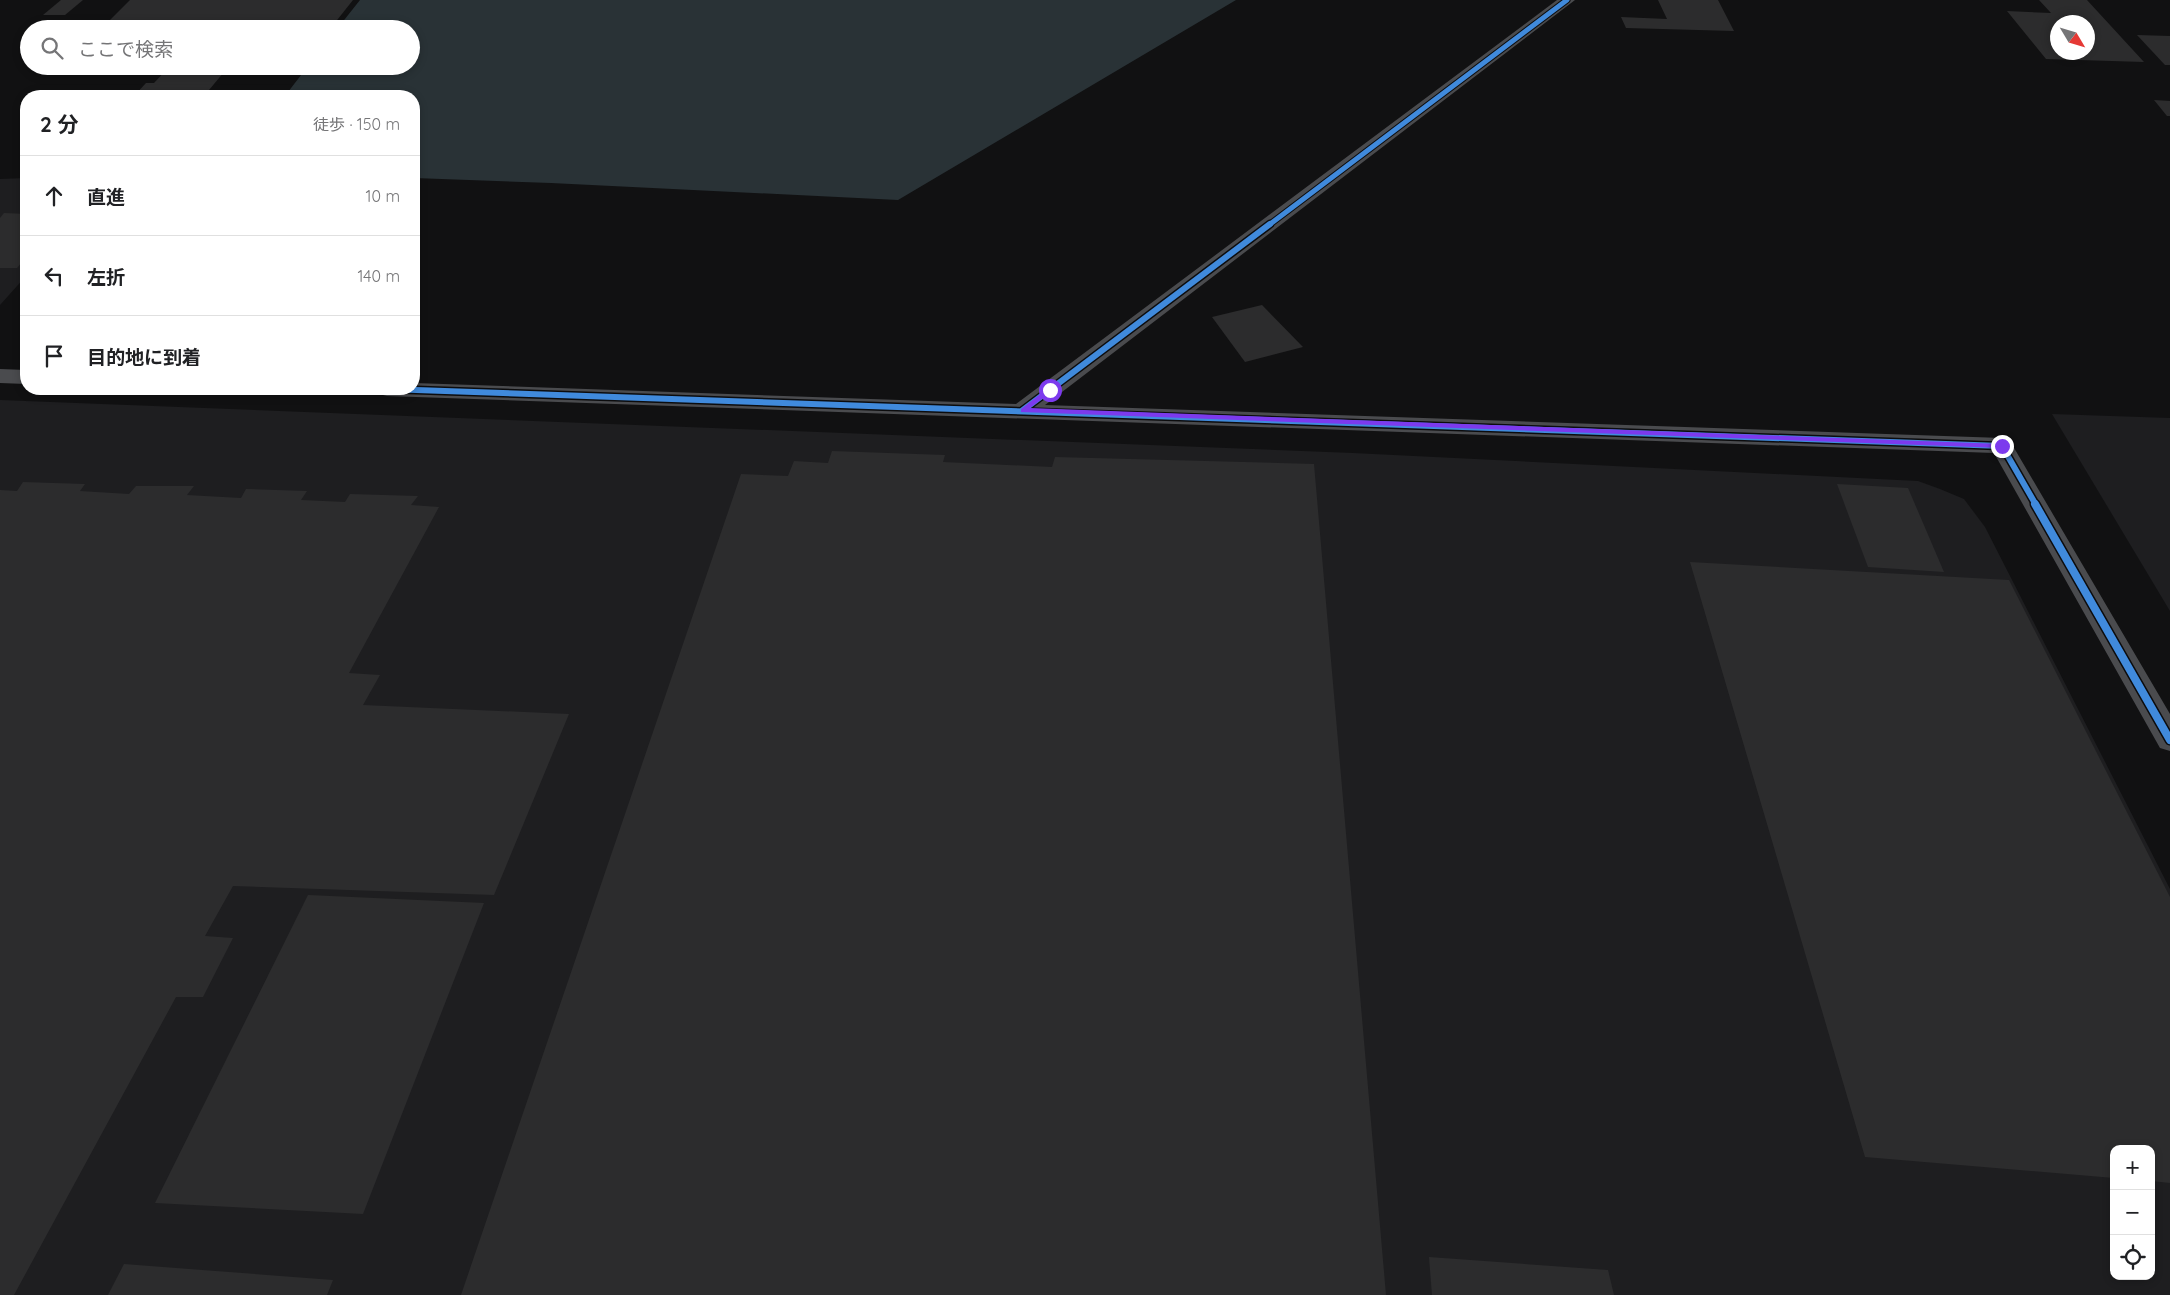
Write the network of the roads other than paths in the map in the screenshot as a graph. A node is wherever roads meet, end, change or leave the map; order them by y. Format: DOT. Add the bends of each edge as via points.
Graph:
graph roads {
  1 [pos="1567,0"];
  2 [pos="0,376"];
  3 [pos="20,377"];
  4 [pos="420,390"];
  5 [pos="1023,410"];
  6 [pos="2170,740"];
  1 -- 5 [label="street"];
  2 -- 3 [label="street"];
  4 -- 5 [label="street"];
  5 -- 6 [label="street" via="2002,446"];
}
